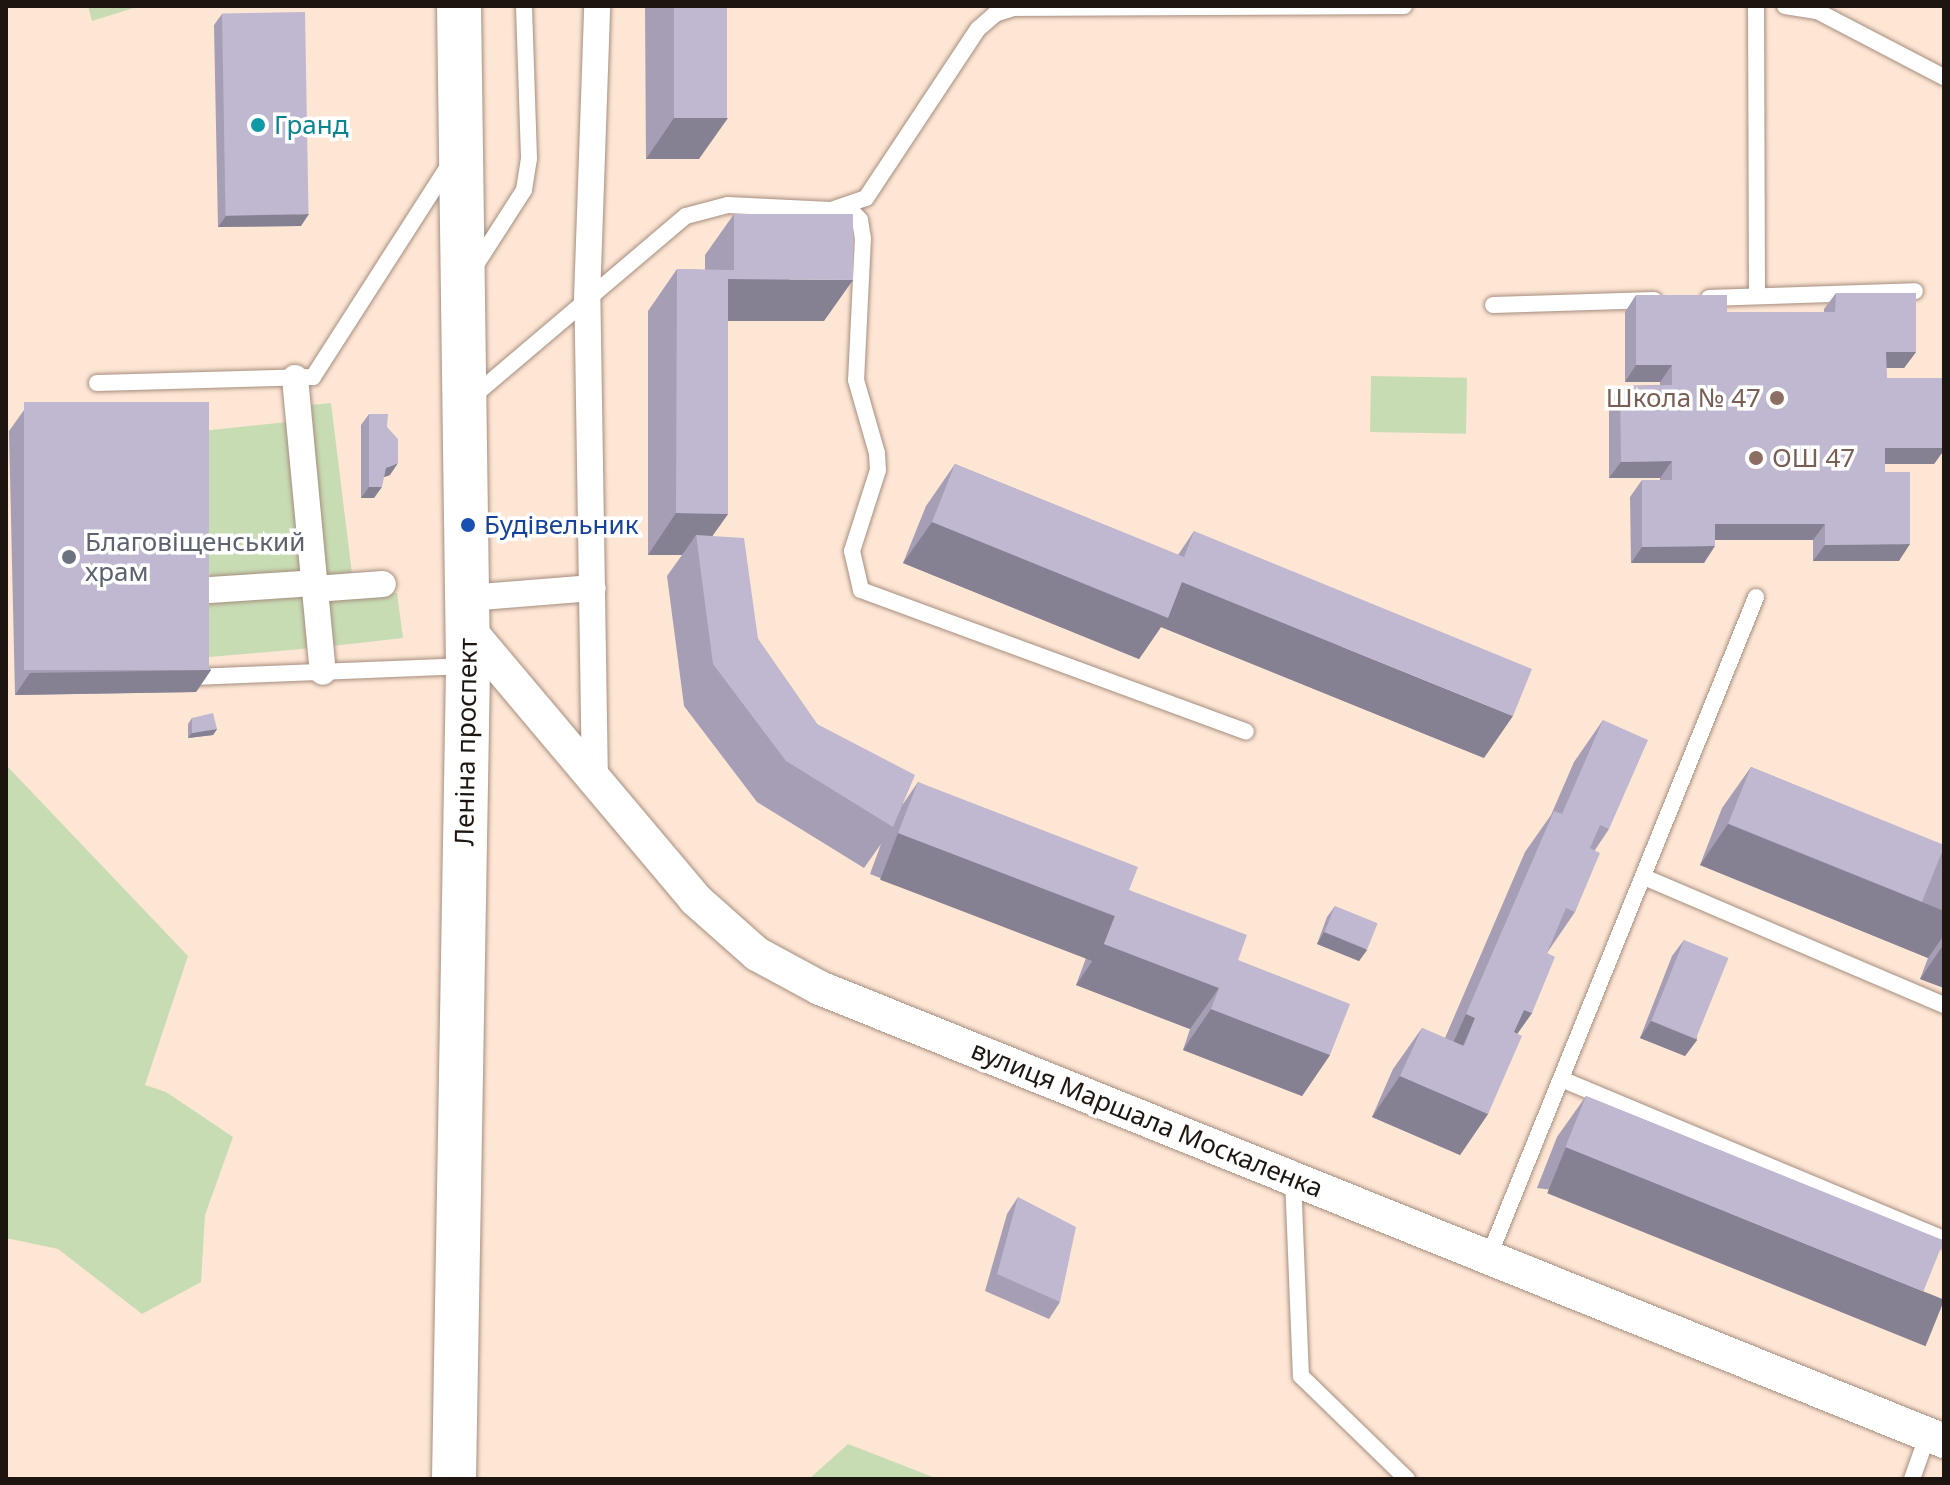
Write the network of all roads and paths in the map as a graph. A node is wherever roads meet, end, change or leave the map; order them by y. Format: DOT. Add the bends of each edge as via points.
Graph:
graph roads {
  1 [pos="459,6"];
  2 [pos="524,6"];
  3 [pos="597,6"];
  4 [pos="1404,6"];
  5 [pos="1756,6"];
  6 [pos="1785,6"];
  7 [pos="1817,9"];
  8 [pos="1944,77"];
  9 [pos="463,144"];
  10 [pos="848,207"];
  11 [pos="467,279"];
  12 [pos="1915,291"];
  13 [pos="1757,296"];
  14 [pos="587,299"];
  15 [pos="1493,305"];
  16 [pos="295,378"];
  17 [pos="97,383"];
  18 [pos="467,401"];
  19 [pos="383,584"];
  20 [pos="314,586"];
  21 [pos="593,588"];
  22 [pos="195,591"];
  23 [pos="1756,597"];
  24 [pos="468,631"];
  25 [pos="323,672"];
  26 [pos="195,677"];
  27 [pos="1246,732"];
  28 [pos="595,783"];
  29 [pos="1644,877"];
  30 [pos="1944,1005"];
  31 [pos="1561,1079"];
  32 [pos="1293,1176"];
  33 [pos="1944,1239"];
  34 [pos="1489,1256"];
  35 [pos="1936,1438"];
  36 [pos="454,1479"];
  37 [pos="1407,1479"];
  38 [pos="1912,1479"];
  1 -- 9 [label="main road, Леніна проспект"];
  2 -- 11 [label="lane" via="529,158 524,190"];
  3 -- 14 [label="street"];
  4 -- 10 [label="lane" via="1013,8 995,14 978,29 866,198"];
  5 -- 13 [label="lane"];
  6 -- 7 [label="lane"];
  7 -- 8 [label="lane"];
  9 -- 11 [label="main road, Леніна проспект"];
  9 -- 16 [label="lane" via="313,377"];
  10 -- 14 [label="lane" via="708,208 686,216"];
  10 -- 27 [label="lane" via="860,220 863,238 856,380 878,470 852,551 861,590"];
  11 -- 18 [label="main road, Леніна проспект"];
  12 -- 13 [label="lane"];
  13 -- 15 [label="lane"];
  14 -- 18 [label="lane"];
  14 -- 21 [label="street"];
  16 -- 17 [label="lane"];
  16 -- 20 [label="street"];
  18 -- 24 [label="main road, Леніна проспект"];
  19 -- 20 [label="street"];
  20 -- 22 [label="street"];
  20 -- 25 [label="street"];
  21 -- 24 [label="street"];
  21 -- 28 [label="street"];
  23 -- 29 [label="lane"];
  24 -- 25 [label="lane"];
  24 -- 28 [label="street, вулиця Маршала Москаленка"];
  24 -- 36 [label="main road, Леніна проспект"];
  25 -- 26 [label="lane"];
  28 -- 32 [label="street, вулиця Маршала Москаленка" via="695,899 757,954 820,988"];
  29 -- 30 [label="lane"];
  29 -- 31 [label="lane"];
  31 -- 33 [label="lane"];
  31 -- 34 [label="lane"];
  32 -- 34 [label="street, вулиця Маршала Москаленка"];
  32 -- 37 [label="lane" via="1301,1376"];
  34 -- 35 [label="street, вулиця Маршала Москаленка"];
  35 -- 38 [label="lane"];
}
